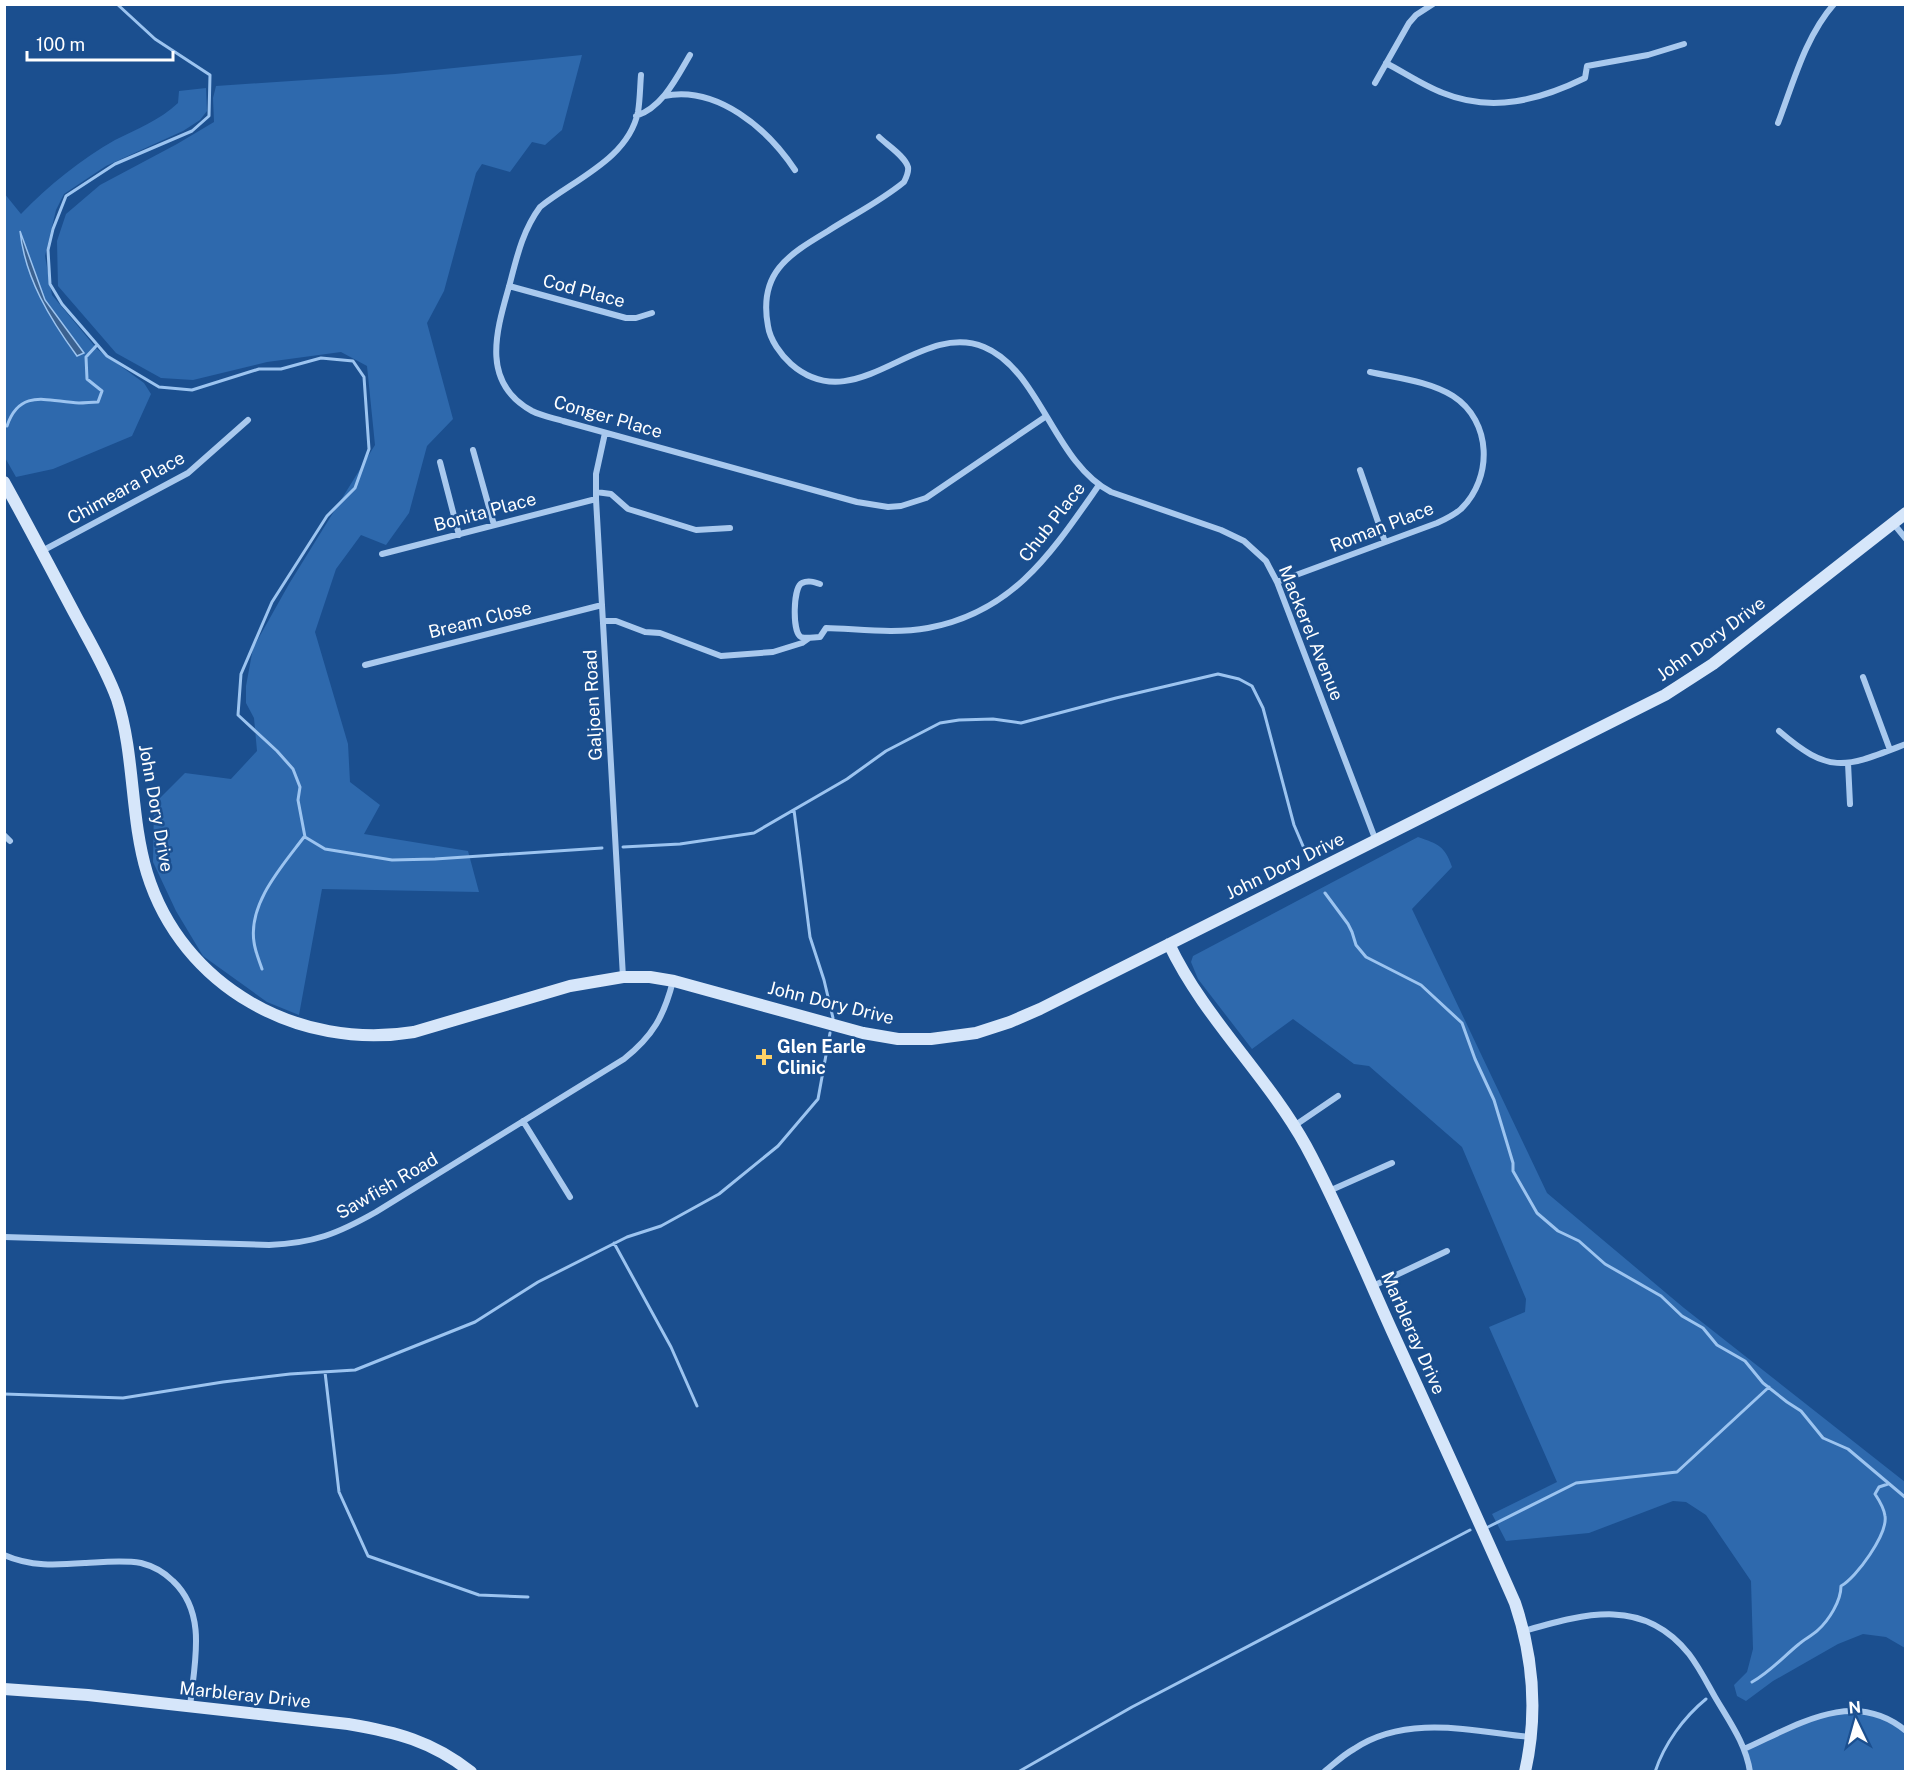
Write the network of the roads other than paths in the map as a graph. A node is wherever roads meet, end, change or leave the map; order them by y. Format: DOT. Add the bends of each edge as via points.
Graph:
graph roads {
  1 [pos="1433,4"];
  2 [pos="1834,4"];
  3 [pos="1684,44"];
  4 [pos="690,55"];
  5 [pos="1386,63"];
  6 [pos="640,75"];
  7 [pos="1375,83"];
  8 [pos="664,96"];
  9 [pos="636,116"];
  10 [pos="1778,123"];
  11 [pos="879,137"];
  12 [pos="795,170"];
  13 [pos="509,286"];
  14 [pos="652,314"];
  15 [pos="1370,372"];
  16 [pos="1045,417"];
  17 [pos="248,420"];
  18 [pos="605,433"];
  19 [pos="473,450"];
  20 [pos="440,462"];
  21 [pos="1360,470"];
  22 [pos="4,482"];
  23 [pos="1099,486"];
  24 [pos="596,496"];
  25 [pos="1905,513"];
  26 [pos="1893,523"];
  27 [pos="494,525"];
  28 [pos="730,528"];
  29 [pos="459,534"];
  30 [pos="1905,539"];
  31 [pos="1385,542"];
  32 [pos="42,551"];
  33 [pos="382,555"];
  34 [pos="1277,582"];
  35 [pos="820,584"];
  36 [pos="602,605"];
  37 [pos="603,621"];
  38 [pos="810,638"];
  39 [pos="365,665"];
  40 [pos="1863,677"];
  41 [pos="1779,731"];
  42 [pos="1905,744"];
  43 [pos="1890,750"];
  44 [pos="1848,763"];
  45 [pos="1850,804"];
  46 [pos="4,835"];
  47 [pos="10,841"];
  48 [pos="1376,841"];
  49 [pos="1169,944"];
  50 [pos="623,977"];
  51 [pos="674,981"];
  52 [pos="1338,1095"];
  53 [pos="523,1121"];
  54 [pos="1294,1126"];
  55 [pos="1392,1163"];
  56 [pos="1328,1192"];
  57 [pos="570,1197"];
  58 [pos="4,1237"];
  59 [pos="1447,1251"];
  60 [pos="1372,1286"];
  61 [pos="4,1555"];
  62 [pos="1524,1631"];
  63 [pos="4,1689"];
  64 [pos="190,1707"];
  65 [pos="1905,1731"];
  66 [pos="1531,1737"];
  67 [pos="1744,1749"];
  68 [pos="471,1772"];
  69 [pos="1324,1772"];
  70 [pos="1525,1772"];
  71 [pos="1750,1772"];
  1 -- 5 [label="street" via="1416,15"];
  2 -- 10 [label="street" via="1813,35"];
  3 -- 5 [label="street" via="1587,66 1585,78 1569,86 1509,103 1453,97"];
  4 -- 8 [label="street"];
  5 -- 7 [label="street"];
  6 -- 9 [label="street, Conger Place"];
  8 -- 9 [label="street"];
  8 -- 12 [label="street" via="692,95 734,109 779,149"];
  9 -- 13 [label="street, Conger Place" via="618,150 552,197 532,217"];
  11 -- 16 [label="street, Mackerel Avenue" via="908,167 904,182 793,252 777,270 766,307 774,343 789,363 802,372 843,381 870,374 938,345 978,345 1008,363"];
  13 -- 14 [label="street, Cod Place" via="626,318"];
  13 -- 18 [label="street, Conger Place" via="495,351 507,388 539,414"];
  15 -- 31 [label="street, Roman Place" via="1428,385 1454,396 1471,413 1484,444 1480,478 1460,510"];
  16 -- 18 [label="street, Conger Place" via="926,498 888,507 857,502"];
  16 -- 23 [label="street, Mackerel Avenue" via="1081,468"];
  17 -- 32 [label="street, Chimeara Place" via="188,473"];
  18 -- 24 [label="street, Galjoen Road" via="597,465"];
  19 -- 27 [label="street"];
  20 -- 29 [label="street"];
  21 -- 31 [label="street"];
  22 -- 32 [label="street, John Dory Drive"];
  23 -- 34 [label="street, Mackerel Avenue" via="1244,541 1266,561"];
  23 -- 38 [label="street, Chub Place" via="1040,566 1004,597 981,610 927,629 826,628 820,637"];
  24 -- 27 [label="street, Bonita Place"];
  24 -- 28 [label="street" via="611,494 627,509 696,530"];
  24 -- 36 [label="street, Galjoen Road"];
  25 -- 26 [label="street, John Dory Drive"];
  26 -- 30 [label="street"];
  26 -- 48 [label="street, John Dory Drive" via="1689,680"];
  27 -- 29 [label="street, Bonita Place"];
  29 -- 33 [label="street, Bonita Place"];
  31 -- 34 [label="street, Roman Place"];
  32 -- 50 [label="street, John Dory Drive" via="117,701 144,860 157,898 189,950 232,990 297,1024 332,1033 371,1036 414,1032 564,988"];
  34 -- 48 [label="street, Mackerel Avenue"];
  35 -- 38 [label="street" via="812,581 797,587 796,631 801,637"];
  36 -- 37 [label="street, Galjoen Road"];
  36 -- 39 [label="street, Bream Close"];
  37 -- 38 [label="street" via="660,633 722,656 773,652"];
  37 -- 50 [label="street, Galjoen Road"];
  40 -- 43 [label="street"];
  41 -- 44 [label="street" via="1814,758"];
  42 -- 43 [label="street"];
  43 -- 44 [label="street"];
  44 -- 45 [label="street"];
  46 -- 47 [label="street"];
  48 -- 49 [label="street, John Dory Drive"];
  49 -- 51 [label="street, John Dory Drive" via="1019,1019 976,1034 946,1038 898,1039 863,1033"];
  49 -- 54 [label="street, Marbleray Drive" via="1201,1000"];
  50 -- 51 [label="street, John Dory Drive"];
  51 -- 53 [label="street, Sawfish Road" via="664,1012 638,1047"];
  52 -- 54 [label="street"];
  53 -- 57 [label="street"];
  53 -- 58 [label="street, Sawfish Road" via="347,1229 310,1241 269,1245"];
  54 -- 56 [label="street, Marbleray Drive"];
  55 -- 56 [label="street"];
  56 -- 60 [label="street, Marbleray Drive"];
  59 -- 60 [label="street"];
  60 -- 62 [label="street, Marbleray Drive" via="1506,1582"];
  61 -- 64 [label="street" via="36,1564 131,1562 151,1566 169,1578 189,1601 196,1624"];
  62 -- 66 [label="street, Marbleray Drive" via="1533,1684"];
  62 -- 67 [label="street" via="1605,1613 1640,1619 1655,1627 1689,1654"];
  63 -- 64 [label="street, Marbleray Drive"];
  64 -- 68 [label="street, Marbleray Drive" via="382,1730 431,1745"];
  65 -- 67 [label="street" via="1863,1711 1835,1711"];
  66 -- 69 [label="street" via="1439,1727 1403,1729 1356,1747"];
  66 -- 70 [label="street, Marbleray Drive"];
  67 -- 71 [label="street"];
}
